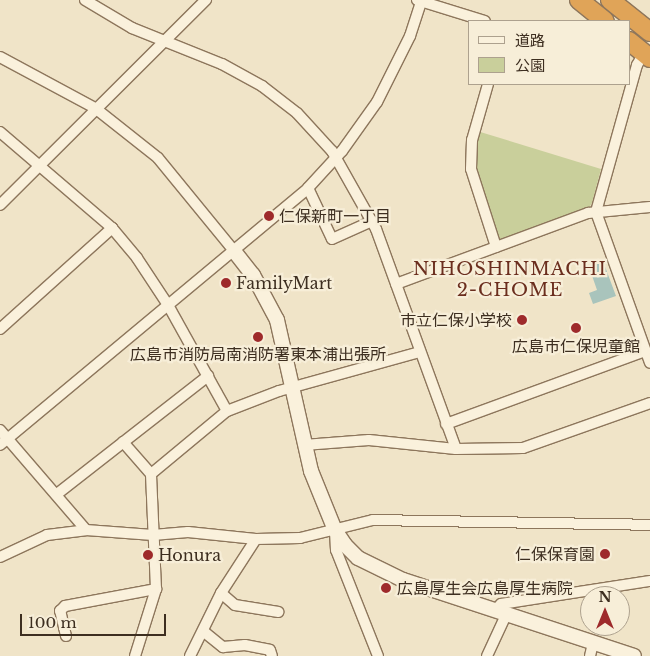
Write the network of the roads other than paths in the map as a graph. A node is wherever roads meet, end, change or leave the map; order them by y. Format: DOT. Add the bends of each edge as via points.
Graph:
graph roads {
  1 [pos="85,0"];
  2 [pos="206,0"];
  3 [pos="420,0"];
  4 [pos="579,0"];
  5 [pos="610,0"];
  6 [pos="483,20"];
  7 [pos="604,20"];
  8 [pos="648,27"];
  9 [pos="163,41"];
  10 [pos="630,43"];
  11 [pos="0,57"];
  12 [pos="640,59"];
  13 [pos="488,85"];
  14 [pos="95,108"];
  15 [pos="0,132"];
  16 [pos="336,158"];
  17 [pos="39,166"];
  18 [pos="308,188"];
  19 [pos="0,205"];
  20 [pos="650,208"];
  21 [pos="596,212"];
  22 [pos="372,221"];
  23 [pos="112,228"];
  24 [pos="496,247"];
  25 [pos="234,251"];
  26 [pos="396,284"];
  27 [pos="168,305"];
  28 [pos="0,328"];
  29 [pos="645,351"];
  30 [pos="420,352"];
  31 [pos="650,363"];
  32 [pos="208,376"];
  33 [pos="294,387"];
  34 [pos="650,403"];
  35 [pos="227,411"];
  36 [pos="446,424"];
  37 [pos="0,430"];
  38 [pos="9,438"];
  39 [pos="123,442"];
  40 [pos="0,445"];
  41 [pos="304,445"];
  42 [pos="456,449"];
  43 [pos="151,474"];
  44 [pos="57,494"];
  45 [pos="650,525"];
  46 [pos="86,530"];
  47 [pos="335,530"];
  48 [pos="153,535"];
  49 [pos="256,539"];
  50 [pos="0,557"];
  51 [pos="650,581"];
  52 [pos="156,589"];
  53 [pos="221,593"];
  54 [pos="278,612"];
  55 [pos="500,613"];
  56 [pos="203,631"];
  57 [pos="66,636"];
  58 [pos="591,650"];
  59 [pos="135,656"];
  60 [pos="190,656"];
  61 [pos="272,656"];
  62 [pos="378,656"];
  63 [pos="487,656"];
  64 [pos="634,656"];
  1 -- 9 [label="street" via="132,28"];
  2 -- 9 [label="street"];
  3 -- 6 [label="street"];
  3 -- 16 [label="street" via="410,36 385,88 358,131"];
  4 -- 7 [label="highway"];
  5 -- 8 [label="highway"];
  9 -- 14 [label="street"];
  9 -- 16 [label="street" via="222,64 262,86 298,113"];
  10 -- 12 [label="highway"];
  11 -- 14 [label="street"];
  12 -- 21 [label="street"];
  13 -- 24 [label="street" via="472,140 471,169"];
  14 -- 17 [label="street"];
  14 -- 25 [label="street" via="170,170"];
  15 -- 17 [label="street"];
  16 -- 18 [label="street"];
  16 -- 22 [label="street"];
  17 -- 19 [label="street"];
  17 -- 23 [label="street"];
  18 -- 22 [label="street" via="314,193 332,239"];
  18 -- 25 [label="street"];
  20 -- 21 [label="street"];
  21 -- 24 [label="street"];
  21 -- 29 [label="street"];
  22 -- 26 [label="street"];
  23 -- 27 [label="street"];
  23 -- 28 [label="street"];
  24 -- 26 [label="street"];
  25 -- 27 [label="street"];
  25 -- 33 [label="street" via="253,275 276,320"];
  26 -- 30 [label="street"];
  27 -- 32 [label="street"];
  27 -- 38 [label="street"];
  29 -- 31 [label="street"];
  29 -- 36 [label="street"];
  30 -- 33 [label="street"];
  30 -- 36 [label="street"];
  32 -- 35 [label="street"];
  32 -- 39 [label="street"];
  33 -- 35 [label="street"];
  33 -- 41 [label="street"];
  34 -- 42 [label="street" via="523,448"];
  35 -- 43 [label="street"];
  36 -- 42 [label="street"];
  37 -- 38 [label="street"];
  38 -- 40 [label="street"];
  38 -- 44 [label="street"];
  39 -- 43 [label="street"];
  39 -- 44 [label="street"];
  41 -- 42 [label="street" via="369,440"];
  41 -- 47 [label="street"];
  43 -- 48 [label="street"];
  44 -- 46 [label="street"];
  45 -- 47 [label="street" via="373,520"];
  46 -- 48 [label="street"];
  46 -- 50 [label="street" via="48,535"];
  47 -- 49 [label="street" via="300,538"];
  47 -- 55 [label="street" via="358,558 403,580"];
  47 -- 62 [label="street" via="336,550"];
  48 -- 49 [label="street" via="188,532"];
  48 -- 52 [label="street"];
  49 -- 53 [label="street"];
  51 -- 55 [label="street" via="501,604"];
  52 -- 57 [label="street" via="65,606 60,611"];
  52 -- 59 [label="street"];
  53 -- 54 [label="street" via="235,605"];
  53 -- 56 [label="street"];
  55 -- 58 [label="street"];
  55 -- 63 [label="street"];
  56 -- 60 [label="street"];
  56 -- 61 [label="street" via="223,647 245,645 270,650"];
  58 -- 64 [label="street"];
}
